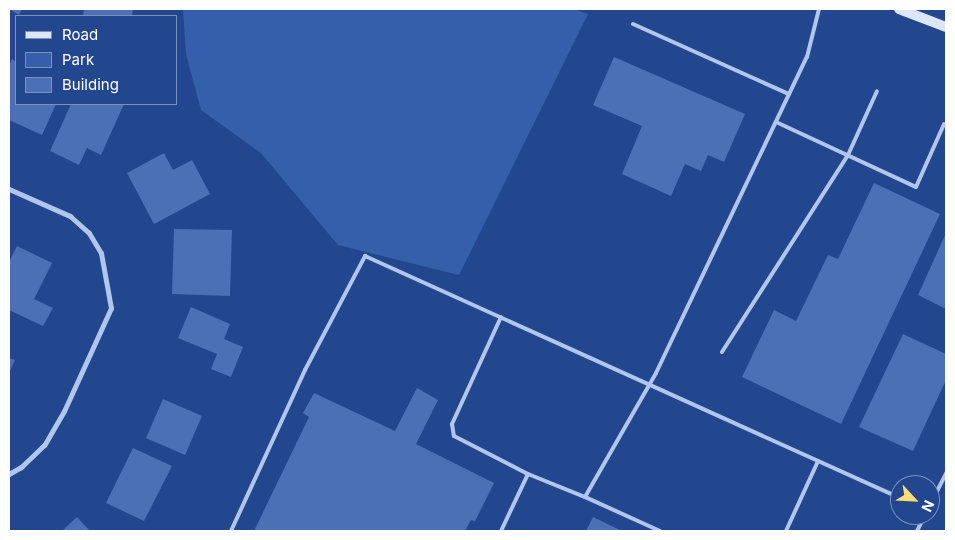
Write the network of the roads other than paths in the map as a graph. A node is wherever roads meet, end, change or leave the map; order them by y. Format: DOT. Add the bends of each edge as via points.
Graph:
graph roads {
  1 [pos="819,9"];
  2 [pos="899,9"];
  3 [pos="633,24"];
  4 [pos="946,28"];
  5 [pos="877,90"];
  6 [pos="790,94"];
  7 [pos="776,122"];
  8 [pos="944,124"];
  9 [pos="848,155"];
  10 [pos="9,189"];
  11 [pos="501,317"];
  12 [pos="722,352"];
  13 [pos="649,385"];
  14 [pos="818,461"];
  15 [pos="946,473"];
  16 [pos="9,474"];
  17 [pos="528,474"];
  18 [pos="940,485"];
  19 [pos="890,493"];
  20 [pos="586,497"];
  21 [pos="231,531"];
  22 [pos="501,531"];
  23 [pos="660,531"];
  24 [pos="786,531"];
  1 -- 6 [label="lane" via="807,57"];
  2 -- 4 [label="main road"];
  3 -- 6 [label="lane"];
  5 -- 9 [label="lane"];
  6 -- 7 [label="lane"];
  7 -- 9 [label="lane"];
  7 -- 13 [label="lane"];
  8 -- 9 [label="lane" via="916,187"];
  9 -- 12 [label="lane"];
  10 -- 16 [label="street" via="70,216 89,233 101,253 110,308 64,411 44,445"];
  11 -- 13 [label="lane"];
  11 -- 17 [label="lane" via="452,424 454,436"];
  11 -- 21 [label="lane" via="365,256 306,370"];
  13 -- 14 [label="lane"];
  13 -- 20 [label="lane"];
  14 -- 19 [label="lane"];
  14 -- 24 [label="lane"];
  15 -- 18 [label="lane"];
  17 -- 20 [label="lane"];
  17 -- 22 [label="lane"];
  20 -- 23 [label="lane"];
}
